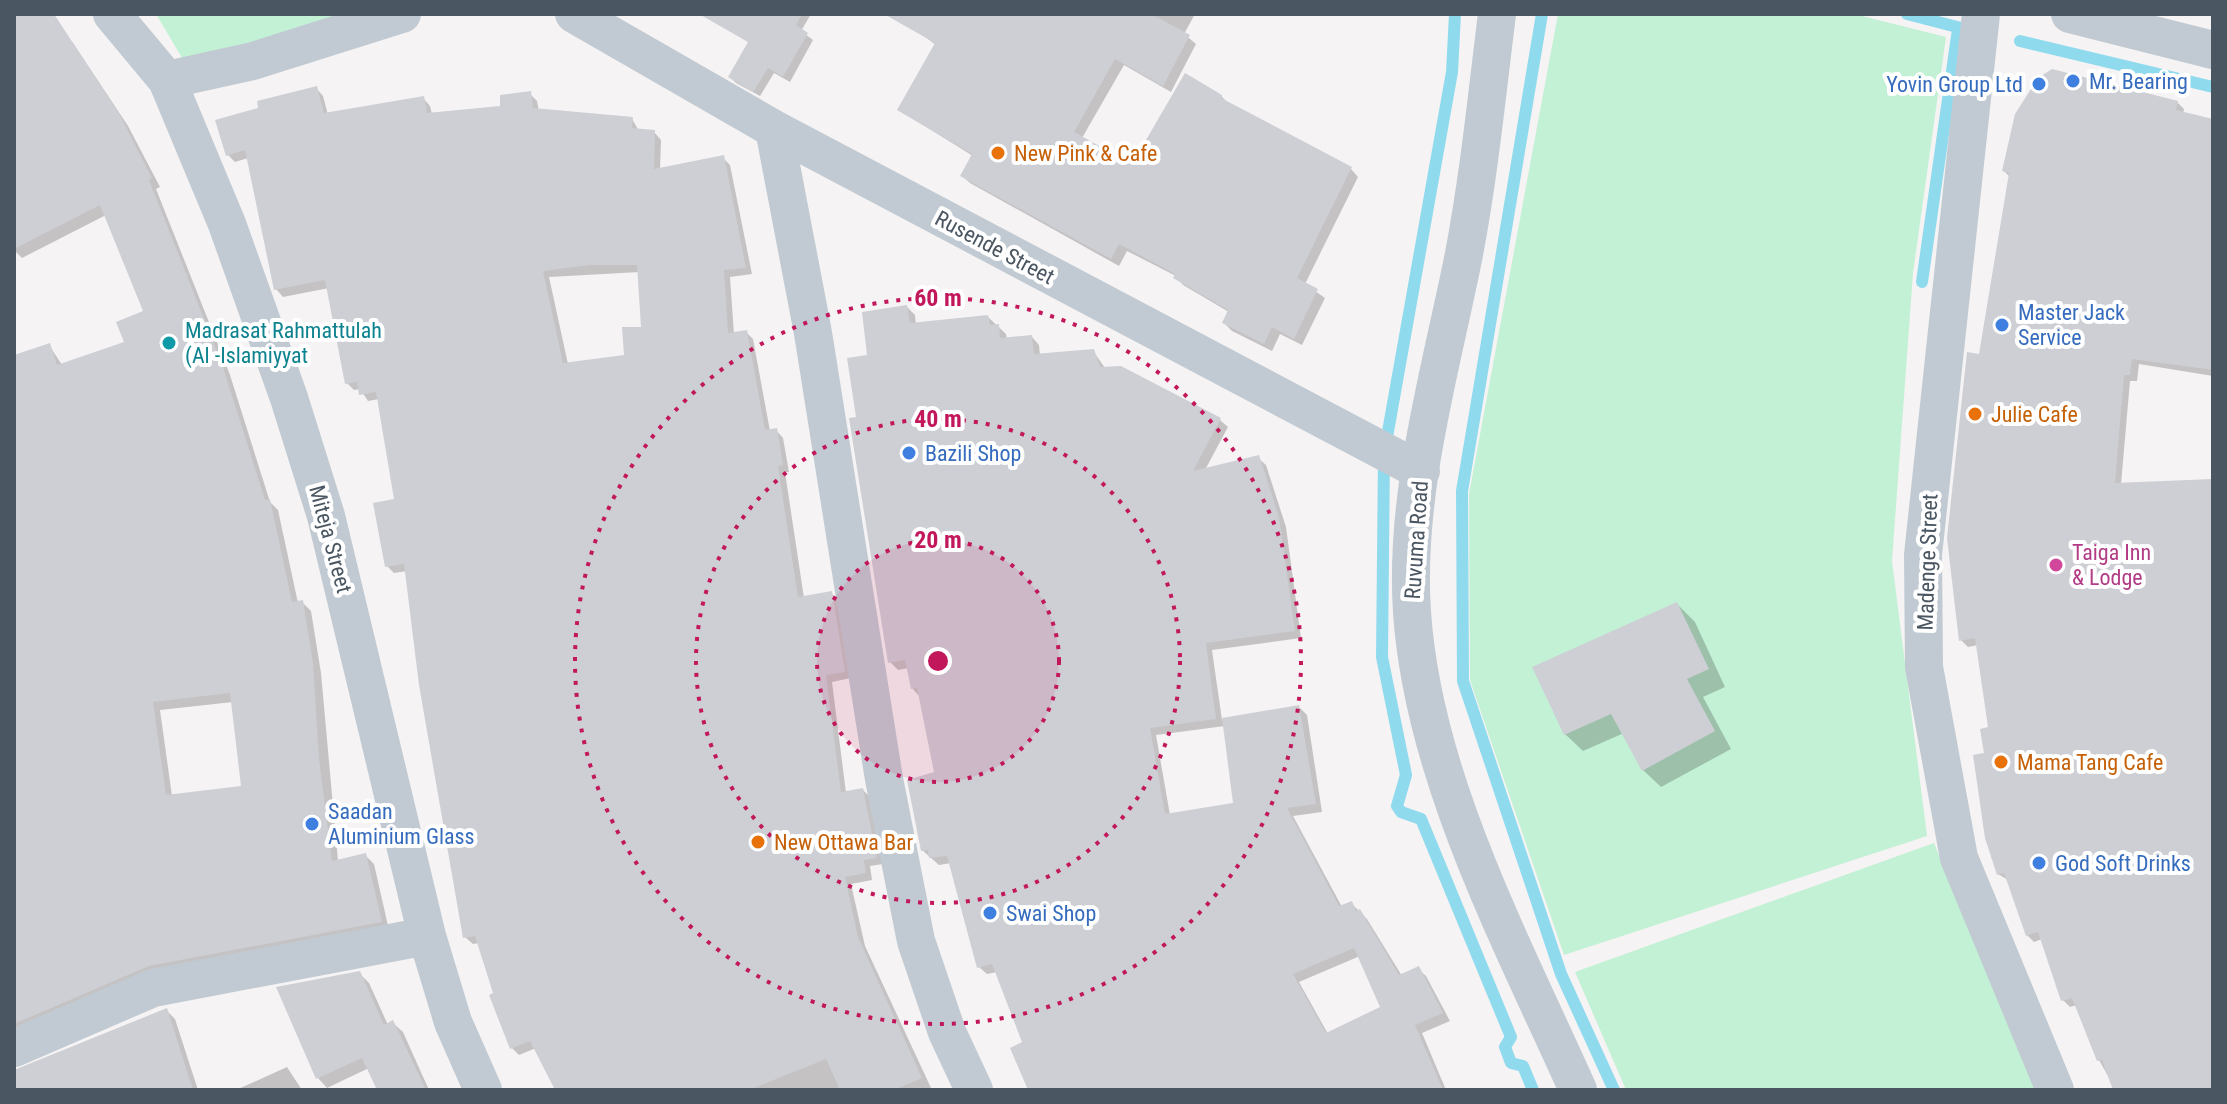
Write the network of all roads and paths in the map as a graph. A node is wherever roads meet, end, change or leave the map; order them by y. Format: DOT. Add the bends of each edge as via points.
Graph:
graph roads {
  1 [pos="112,14"];
  2 [pos="402,14"];
  3 [pos="574,14"];
  4 [pos="1497,14"];
  5 [pos="1981,14"];
  6 [pos="2070,14"];
  7 [pos="2179,28"];
  8 [pos="2213,50"];
  9 [pos="167,80"];
  10 [pos="774,129"];
  11 [pos="1421,471"];
  12 [pos="427,936"];
  13 [pos="14,1048"];
  14 [pos="483,1090"];
  15 [pos="974,1090"];
  16 [pos="1578,1090"];
  17 [pos="2055,1090"];
  1 -- 9 [label="street, Miteja Street"];
  2 -- 9 [label="street" via="253,61"];
  3 -- 10 [label="street, Rusende Street"];
  4 -- 11 [label="street, Ruvuma Road" via="1473,208"];
  5 -- 17 [label="street, Madenge Street" via="1923,555 1924,667 1959,858"];
  6 -- 7 [label="street"];
  7 -- 8 [label="street"];
  9 -- 12 [label="street, Miteja Street" via="227,224 326,516"];
  10 -- 11 [label="street, Rusende Street"];
  10 -- 15 [label="street" via="916,941 947,1032"];
  11 -- 16 [label="street, Ruvuma Road" via="1410,566 1425,696 1449,789"];
  12 -- 13 [label="street" via="153,988"];
  12 -- 14 [label="street, Miteja Street" via="453,1022"];
}
